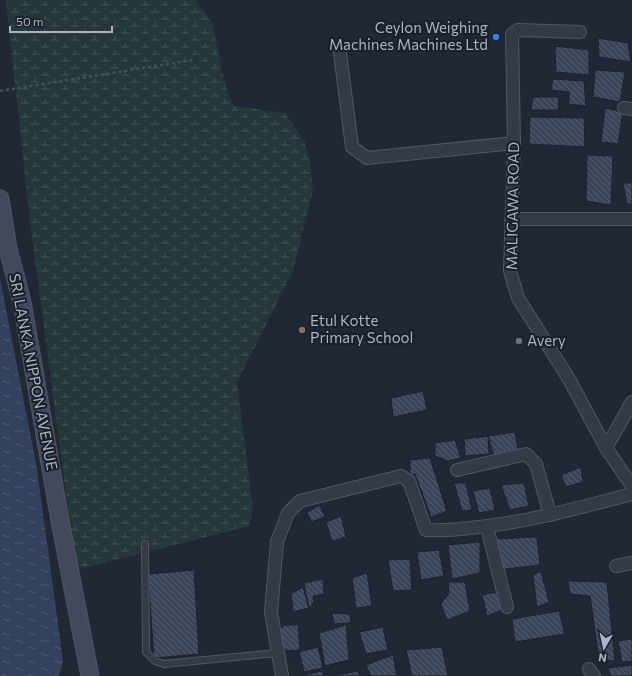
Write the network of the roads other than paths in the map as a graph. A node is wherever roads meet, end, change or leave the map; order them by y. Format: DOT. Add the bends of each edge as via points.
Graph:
graph roads {
  1 [pos="580,32"];
  2 [pos="340,53"];
  3 [pos="514,143"];
  4 [pos="0,199"];
  5 [pos="511,219"];
  6 [pos="632,219"];
  7 [pos="632,402"];
  8 [pos="606,448"];
  9 [pos="457,470"];
  10 [pos="632,486"];
  11 [pos="632,494"];
  12 [pos="550,515"];
  13 [pos="487,527"];
  14 [pos="145,544"];
  15 [pos="632,563"];
  16 [pos="616,566"];
  17 [pos="506,607"];
  18 [pos="277,653"];
  19 [pos="90,676"];
  20 [pos="282,676"];
  1 -- 3 [label="street, MALIGAWA ROAD" via="518,30 512,34"];
  2 -- 3 [label="street" via="352,147 367,158"];
  3 -- 5 [label="street, MALIGAWA ROAD"];
  4 -- 19 [label="street, SRI LANKA NIPPON AVENUE" via="8,249 22,302"];
  5 -- 6 [label="street"];
  5 -- 8 [label="street, MALIGAWA ROAD" via="510,271 518,298 569,379"];
  7 -- 8 [label="street"];
  8 -- 10 [label="street, MALIGAWA ROAD"];
  9 -- 12 [label="street" via="526,454 536,464"];
  11 -- 12 [label="street"];
  12 -- 13 [label="street"];
  13 -- 17 [label="street"];
  13 -- 18 [label="street" via="426,530 409,481 400,476 300,501 288,513 277,542 271,612"];
  14 -- 18 [label="lane" via="146,652 155,661 164,664"];
  15 -- 16 [label="street"];
  18 -- 20 [label="street"];
}
